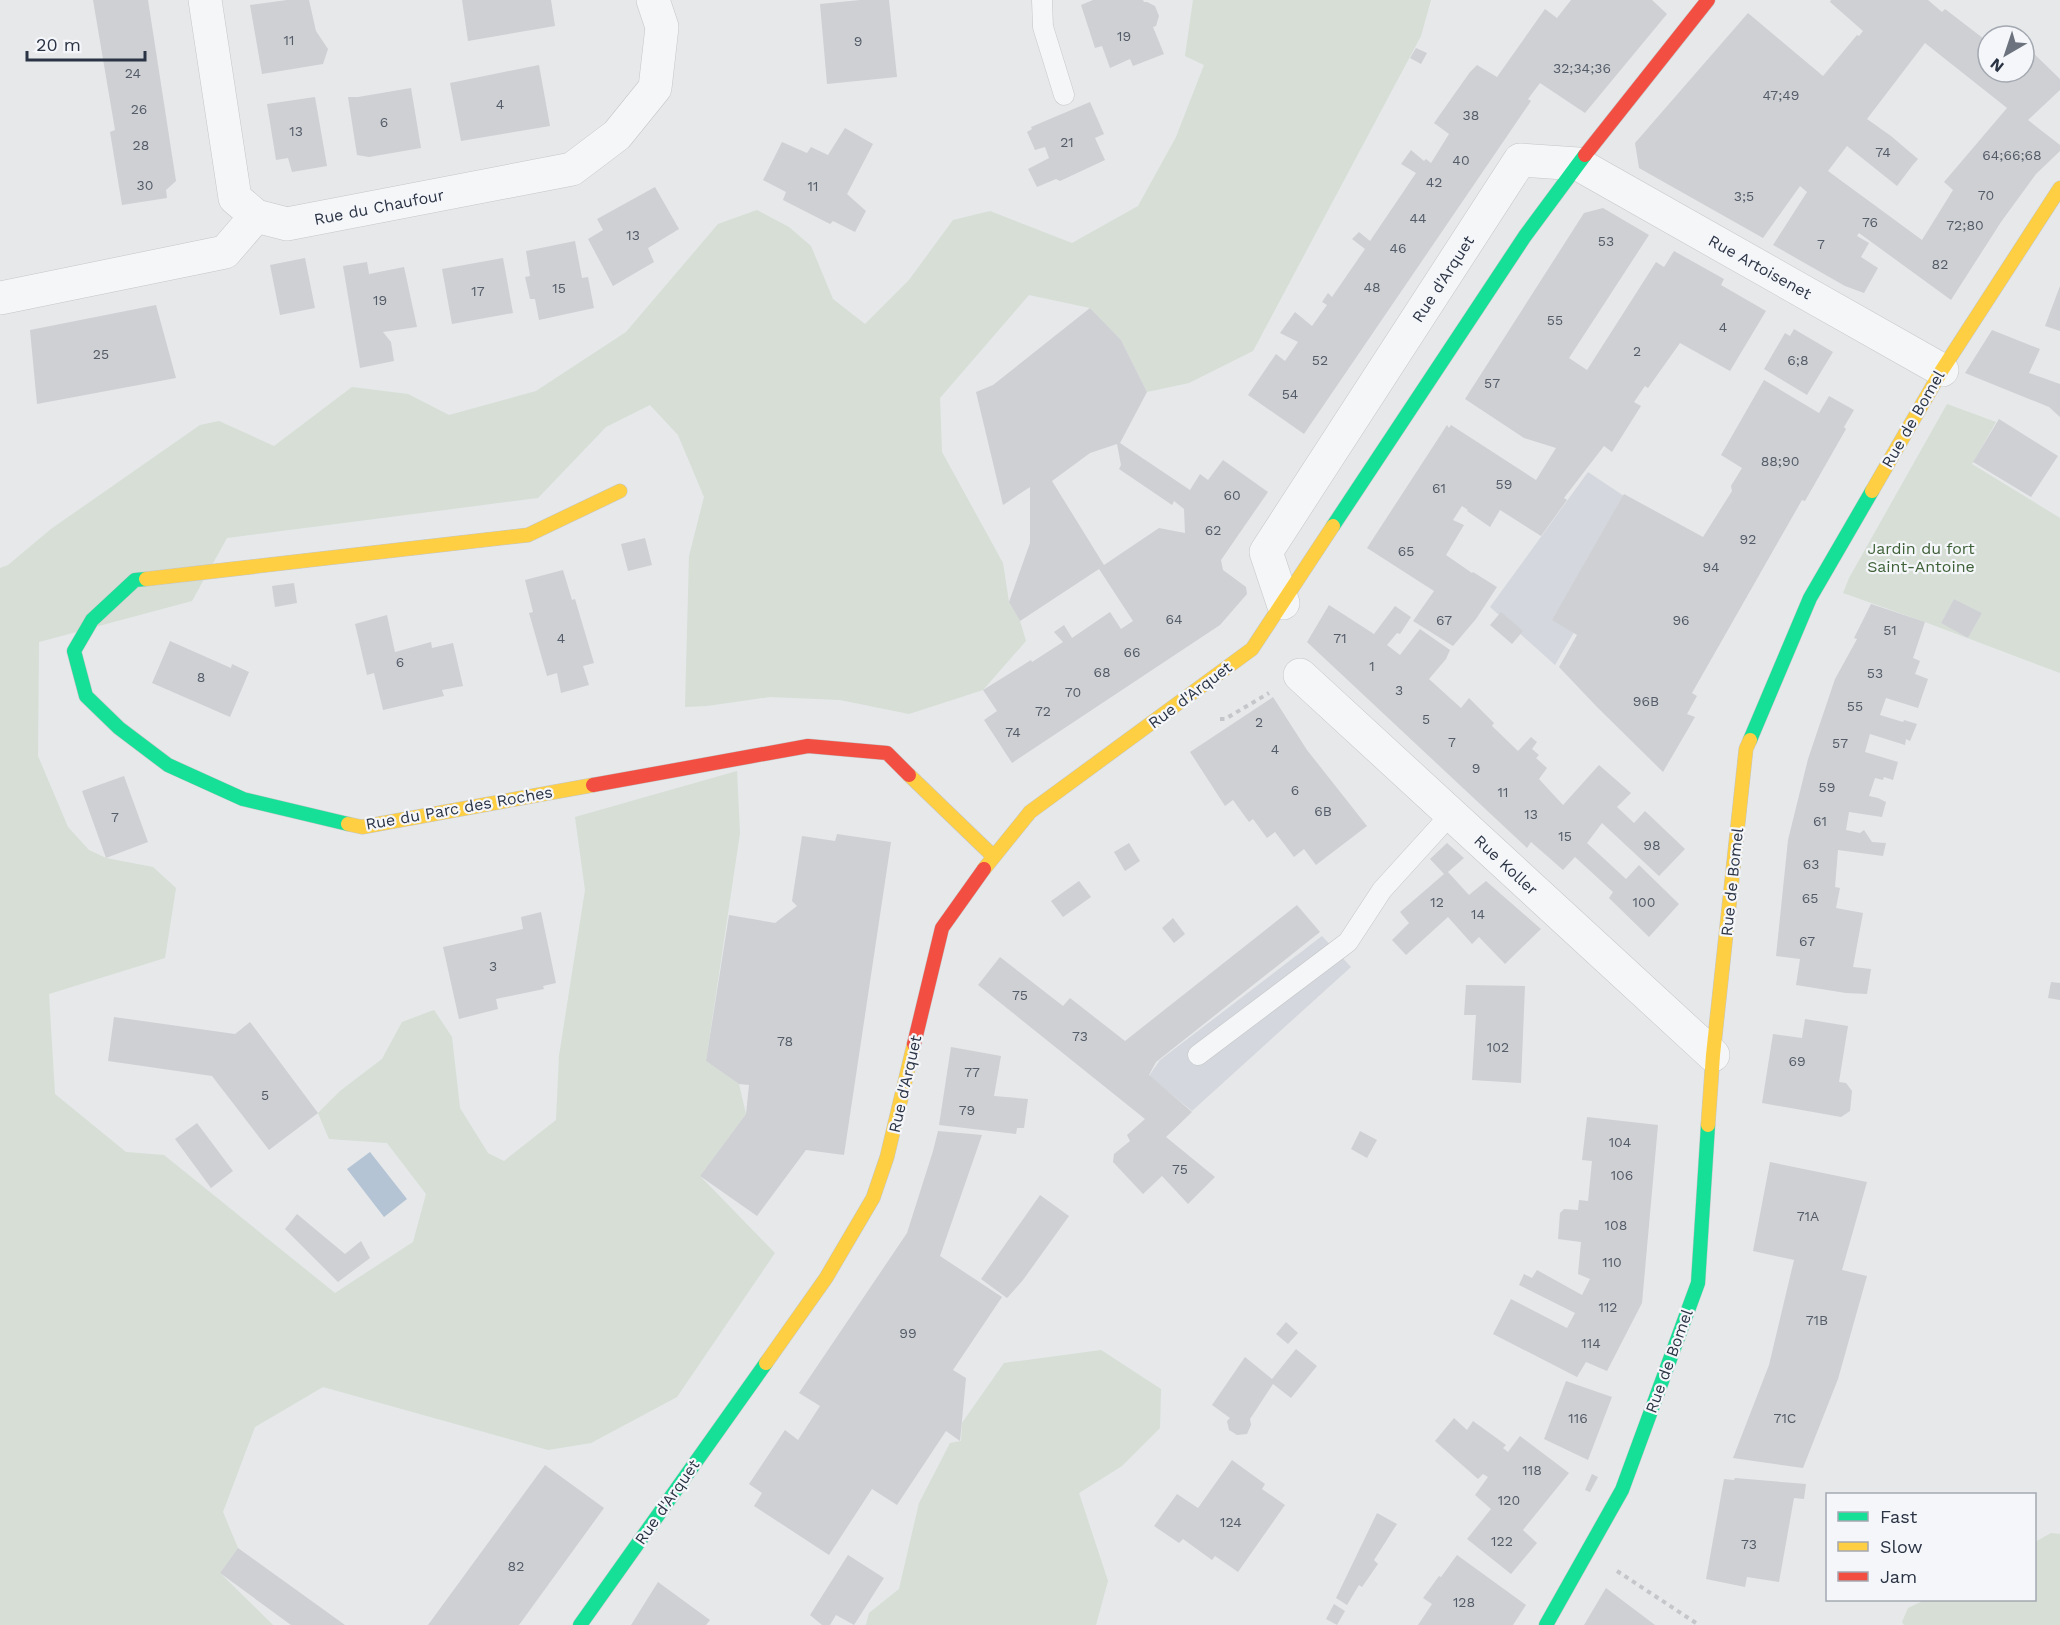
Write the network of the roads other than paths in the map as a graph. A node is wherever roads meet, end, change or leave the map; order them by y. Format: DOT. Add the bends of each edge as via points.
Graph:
graph roads {
  1 [pos="206,0"];
  2 [pos="653,0"];
  3 [pos="1042,0"];
  4 [pos="1707,0"];
  5 [pos="1064,95"];
  6 [pos="1578,164"];
  7 [pos="2060,188"];
  8 [pos="256,216"];
  9 [pos="0,298"];
  10 [pos="1942,370"];
  11 [pos="620,491"];
  12 [pos="1283,603"];
  13 [pos="1300,675"];
  14 [pos="1451,814"];
  15 [pos="993,856"];
  16 [pos="1198,1055"];
  17 [pos="1713,1055"];
  18 [pos="580,1625"];
  19 [pos="1546,1625"];
  1 -- 8 [label="street" via="235,198"];
  2 -- 8 [label="street, Rue du Chaufour" via="662,27 655,88 617,135 572,169 287,224"];
  3 -- 5 [label="lane" via="1043,27"];
  4 -- 6 [label="street, Rue d'Arquet"];
  6 -- 10 [label="street, Rue Artoisenet"];
  6 -- 12 [label="street, Rue d'Arquet" via="1525,236"];
  6 -- 12 [label="street, Rue d'Arquet" via="1520,160 1266,552"];
  7 -- 10 [label="street, Rue de Bomel"];
  8 -- 9 [label="street" via="225,252"];
  10 -- 17 [label="street, Rue de Bomel" via="1810,598 1746,749"];
  11 -- 15 [label="street, Rue du Parc des Roches" via="528,534 135,580 92,620 74,651 86,696 119,728 168,765 243,799 362,827 808,746 887,753"];
  12 -- 15 [label="street, Rue d'Arquet" via="1252,649 1030,812"];
  13 -- 14 [label="street, Rue Koller"];
  14 -- 16 [label="lane" via="1382,890 1348,942"];
  14 -- 17 [label="street, Rue Koller"];
  15 -- 18 [label="street, Rue d'Arquet" via="942,928 887,1157 873,1198 826,1278"];
  17 -- 19 [label="street, Rue de Bomel" via="1698,1284 1622,1490"];
}
